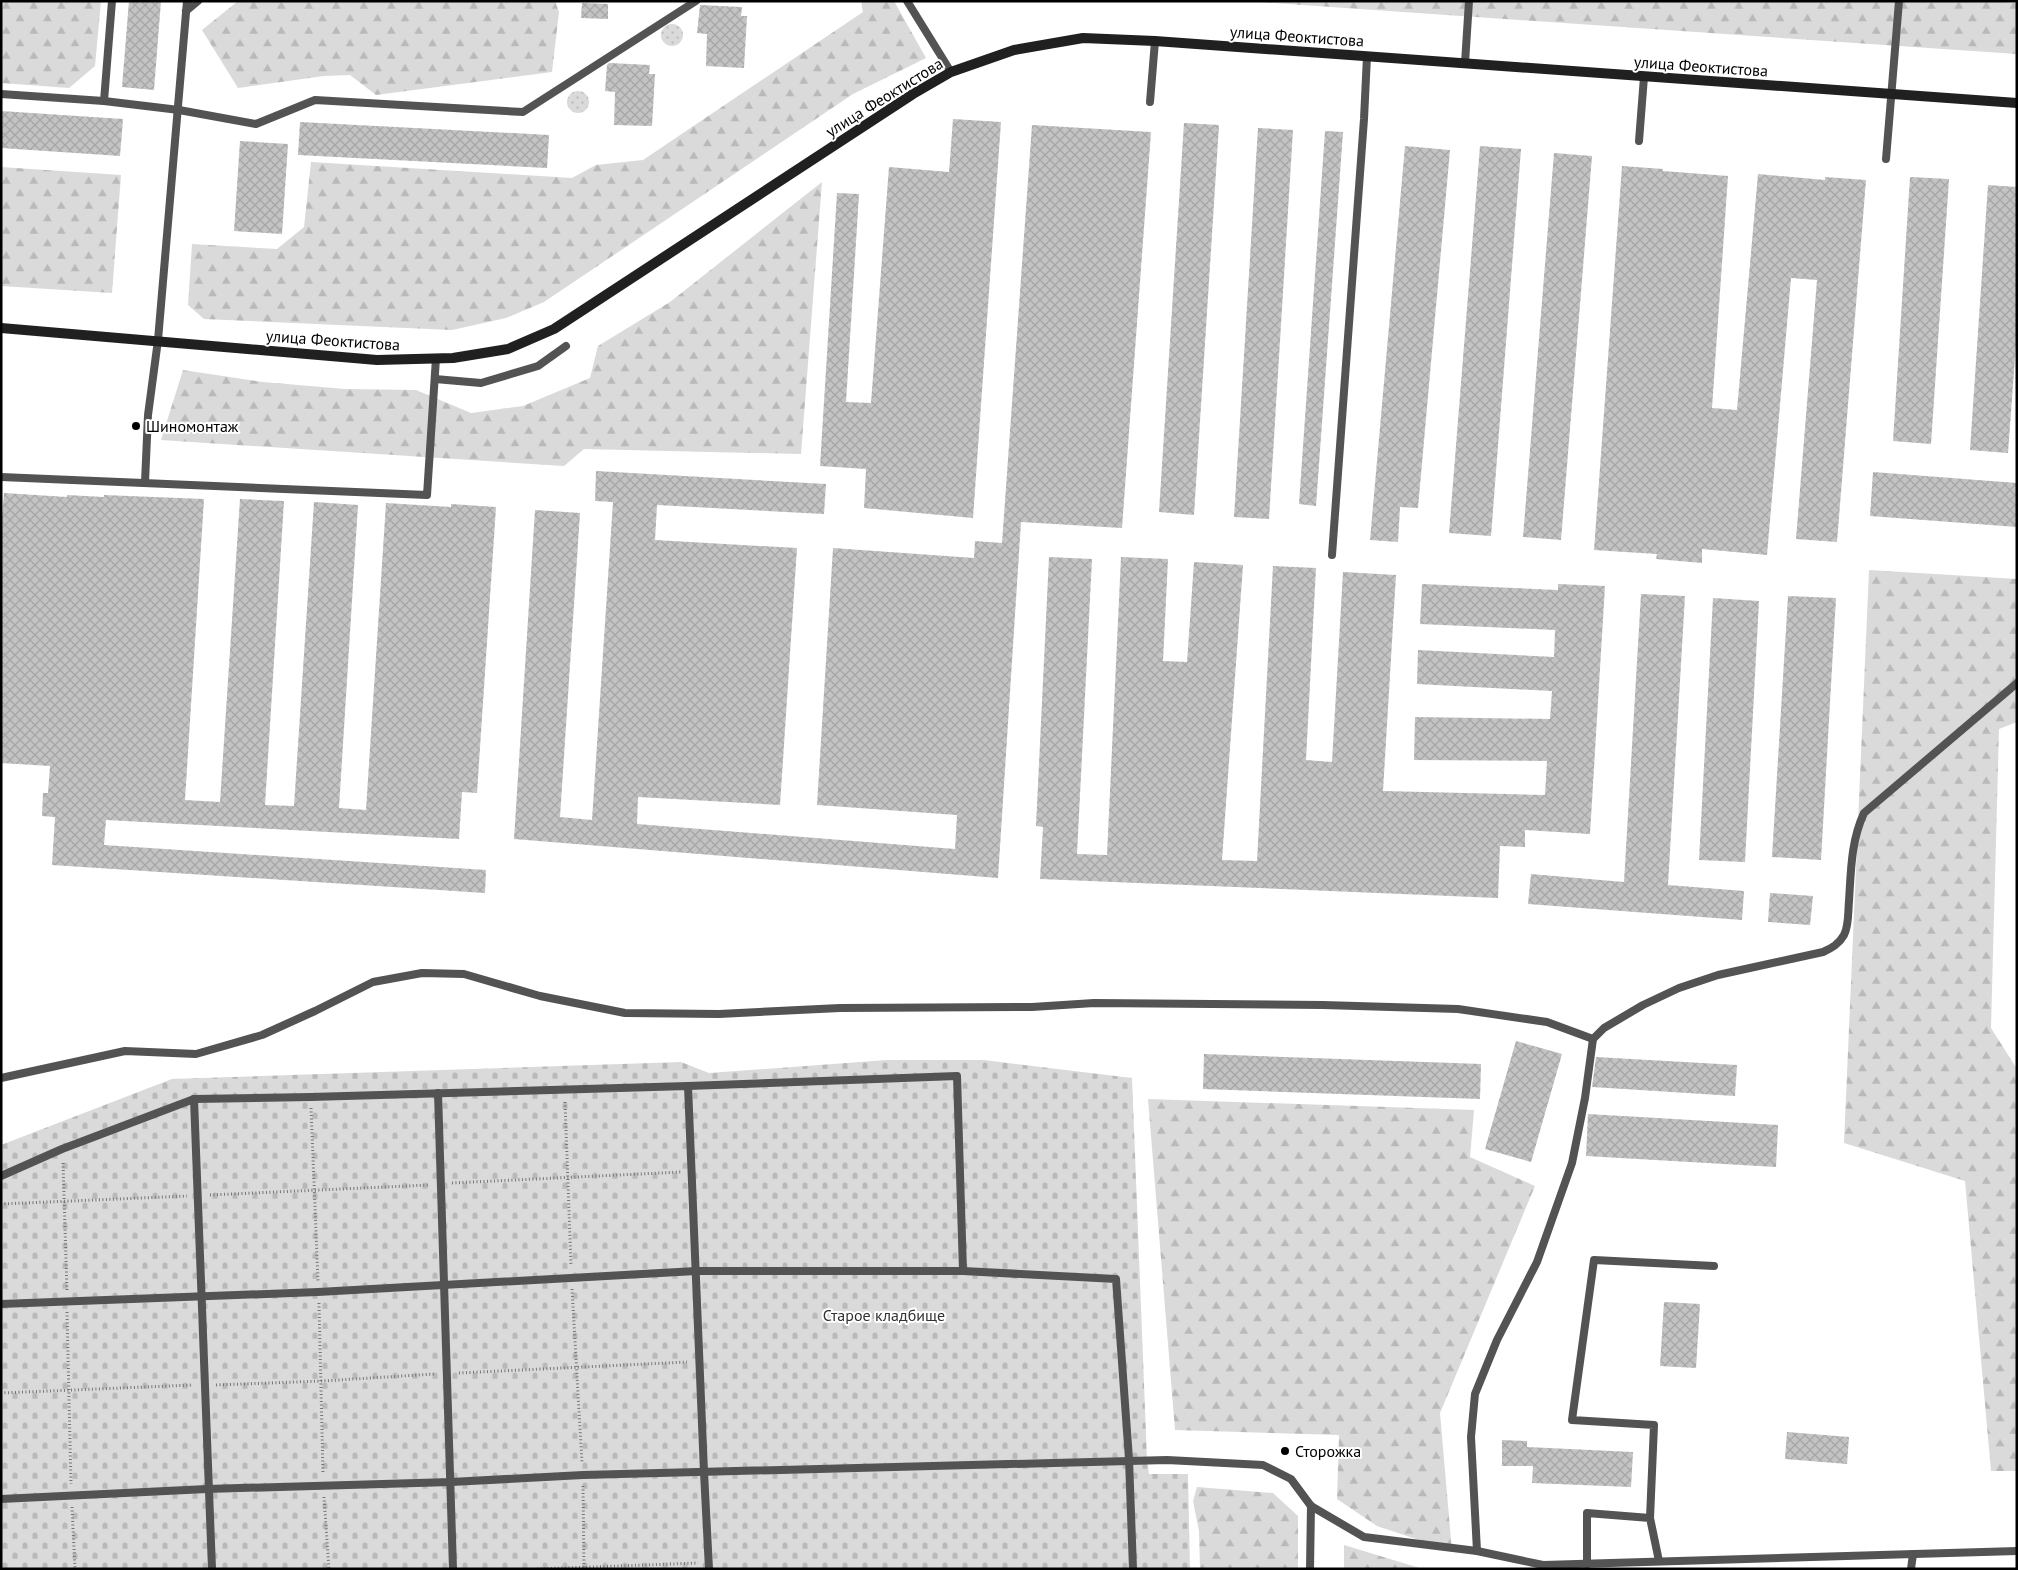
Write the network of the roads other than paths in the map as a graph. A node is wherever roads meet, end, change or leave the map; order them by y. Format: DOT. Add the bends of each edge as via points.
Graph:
graph roads {
  1 [pos="112,1"];
  2 [pos="187,1"];
  3 [pos="198,1"];
  4 [pos="696,1"];
  5 [pos="908,1"];
  6 [pos="1469,1"];
  7 [pos="1899,1"];
  8 [pos="186,11"];
  9 [pos="1155,41"];
  10 [pos="1367,56"];
  11 [pos="1465,64"];
  12 [pos="951,72"];
  13 [pos="1644,77"];
  14 [pos="1,94"];
  15 [pos="1890,94"];
  16 [pos="104,101"];
  17 [pos="1150,102"];
  18 [pos="2017,103"];
  19 [pos="179,110"];
  20 [pos="1639,141"];
  21 [pos="1886,159"];
  22 [pos="1,328"];
  23 [pos="158,340"];
  24 [pos="566,346"];
  25 [pos="436,358"];
  26 [pos="435,378"];
  27 [pos="1,477"];
  28 [pos="145,482"];
  29 [pos="1332,555"];
  30 [pos="2017,683"];
  31 [pos="1593,1039"];
  32 [pos="1,1078"];
  33 [pos="688,1086"];
  34 [pos="438,1093"];
  35 [pos="194,1098"];
  36 [pos="1,1176"];
  37 [pos="1714,1266"];
  38 [pos="696,1271"];
  39 [pos="963,1271"];
  40 [pos="444,1284"];
  41 [pos="201,1296"];
  42 [pos="1,1304"];
  43 [pos="1129,1459"];
  44 [pos="704,1472"];
  45 [pos="451,1482"];
  46 [pos="207,1490"];
  47 [pos="1,1499"];
  48 [pos="1311,1506"];
  49 [pos="1650,1518"];
  50 [pos="1477,1551"];
  51 [pos="2017,1551"];
  52 [pos="1913,1554"];
  53 [pos="1659,1562"];
  54 [pos="1587,1564"];
  55 [pos="709,1566"];
  56 [pos="212,1569"];
  57 [pos="453,1569"];
  58 [pos="1133,1569"];
  59 [pos="1310,1569"];
  60 [pos="1911,1569"];
  1 -- 16 [label="lane"];
  2 -- 8 [label="lane"];
  3 -- 8 [label="lane"];
  4 -- 19 [label="lane" via="524,112 315,100 256,124"];
  5 -- 12 [label="lane"];
  6 -- 11 [label="lane"];
  7 -- 15 [label="lane"];
  8 -- 19 [label="lane"];
  9 -- 10 [label="street, улица Феоктистова"];
  9 -- 12 [label="street, улица Феоктистова" via="1083,38 1014,50"];
  9 -- 17 [label="lane"];
  10 -- 11 [label="street, улица Феоктистова"];
  10 -- 29 [label="lane"];
  11 -- 13 [label="street, улица Феоктистова"];
  12 -- 25 [label="street, улица Феоктистова" via="554,328 508,349"];
  13 -- 15 [label="street, улица Феоктистова"];
  13 -- 20 [label="lane"];
  14 -- 16 [label="lane"];
  15 -- 18 [label="street, улица Феоктистова"];
  15 -- 21 [label="lane"];
  16 -- 19 [label="lane"];
  19 -- 23 [label="lane"];
  22 -- 23 [label="street, улица Феоктистова"];
  23 -- 25 [label="street, улица Феоктистова" via="377,360"];
  23 -- 28 [label="lane" via="148,415"];
  24 -- 26 [label="lane" via="538,366 481,383"];
  25 -- 26 [label="lane"];
  26 -- 28 [label="lane" via="427,495"];
  27 -- 28 [label="lane"];
  30 -- 31 [label="lane" via="1864,813 1853,846 1848,919 1844,935 1835,946 1824,952 1718,975 1679,988 1604,1028"];
  31 -- 32 [label="lane" via="1547,1022 1458,1009 1094,1003 720,1014 625,1013 540,996 464,974 422,973 373,982 262,1035 196,1054 125,1051"];
  31 -- 50 [label="lane" via="1572,1163 1537,1262 1497,1340 1475,1394 1471,1437"];
  33 -- 34 [label="lane"];
  33 -- 38 [label="lane"];
  33 -- 39 [label="lane" via="957,1076"];
  34 -- 35 [label="lane"];
  34 -- 40 [label="lane"];
  35 -- 36 [label="lane"];
  35 -- 41 [label="lane"];
  37 -- 49 [label="lane" via="1594,1260 1572,1420 1654,1426"];
  38 -- 39 [label="lane"];
  38 -- 40 [label="lane"];
  38 -- 44 [label="lane"];
  39 -- 43 [label="lane" via="1116,1279"];
  40 -- 41 [label="lane"];
  40 -- 45 [label="lane"];
  41 -- 42 [label="lane"];
  41 -- 46 [label="lane"];
  43 -- 44 [label="lane"];
  43 -- 48 [label="lane" via="1263,1465 1291,1479"];
  43 -- 58 [label="lane"];
  44 -- 45 [label="lane"];
  44 -- 55 [label="lane"];
  45 -- 46 [label="lane"];
  45 -- 57 [label="lane"];
  46 -- 47 [label="lane"];
  46 -- 56 [label="lane"];
  48 -- 50 [label="lane" via="1364,1537"];
  48 -- 59 [label="lane"];
  49 -- 53 [label="lane"];
  49 -- 54 [label="lane" via="1587,1513"];
  50 -- 54 [label="lane" via="1543,1565"];
  51 -- 52 [label="lane"];
  52 -- 53 [label="lane"];
  52 -- 60 [label="lane"];
  53 -- 54 [label="lane"];
}
